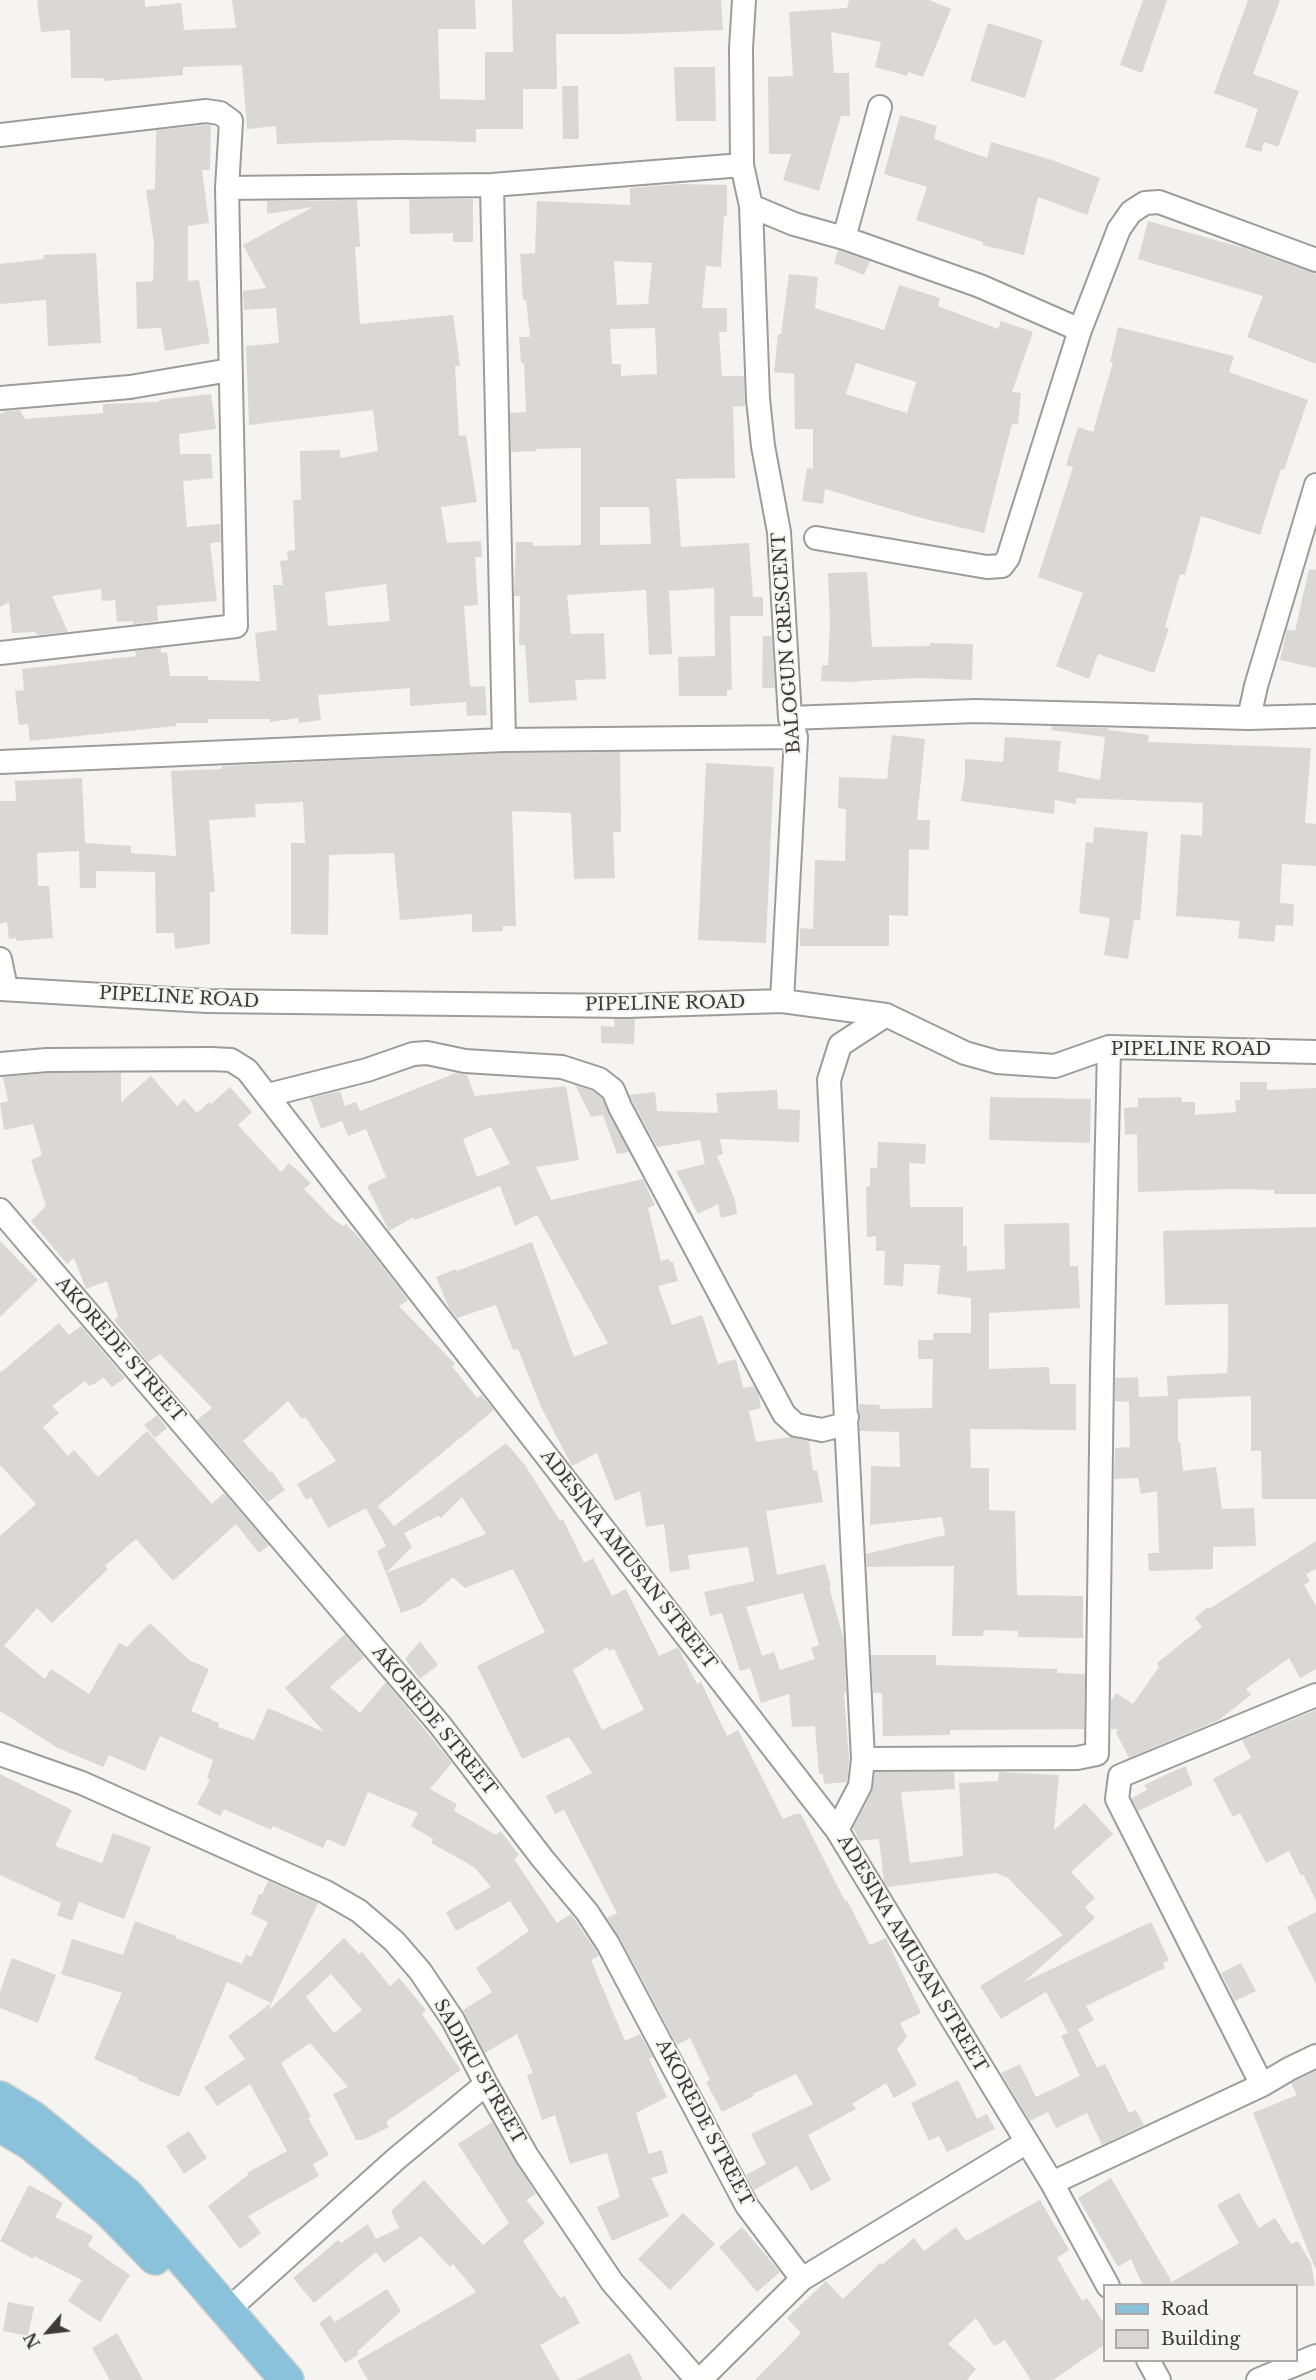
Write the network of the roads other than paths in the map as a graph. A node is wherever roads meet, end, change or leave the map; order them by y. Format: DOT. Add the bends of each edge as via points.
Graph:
graph roads {
  1 [pos="744,0"];
  2 [pos="880,107"];
  3 [pos="0,135"];
  4 [pos="742,165"];
  5 [pos="492,185"];
  6 [pos="227,188"];
  7 [pos="751,206"];
  8 [pos="844,238"];
  9 [pos="1316,260"];
  10 [pos="1080,330"];
  11 [pos="230,370"];
  12 [pos="0,398"];
  13 [pos="1316,485"];
  14 [pos="816,537"];
  15 [pos="0,653"];
  16 [pos="1316,716"];
  17 [pos="1250,718"];
  18 [pos="793,728"];
  19 [pos="504,740"];
  20 [pos="0,762"];
  21 [pos="0,959"];
  22 [pos="3,988"];
  23 [pos="782,1001"];
  24 [pos="886,1015"];
  25 [pos="1109,1047"];
  26 [pos="1316,1052"];
  27 [pos="0,1064"];
  28 [pos="268,1095"];
  29 [pos="0,1210"];
  30 [pos="848,1417"];
  31 [pos="1316,1695"];
  32 [pos="0,1755"];
  33 [pos="863,1759"];
  34 [pos="837,1830"];
  35 [pos="1316,2056"];
  36 [pos="486,2084"];
  37 [pos="1262,2085"];
  38 [pos="0,2098"];
  39 [pos="0,2125"];
  40 [pos="1027,2142"];
  41 [pos="1052,2183"];
  42 [pos="802,2279"];
  43 [pos="1107,2284"];
  44 [pos="228,2310"];
  45 [pos="1316,2356"];
  46 [pos="1149,2362"];
  47 [pos="257,2380"];
  48 [pos="287,2380"];
  49 [pos="698,2380"];
  50 [pos="1159,2380"];
  51 [pos="1258,2380"];
  1 -- 4 [label="street, BALOGUN CRESCENT"];
  2 -- 8 [label="street"];
  3 -- 6 [label="street" via="206,111 220,113 231,121"];
  4 -- 5 [label="street"];
  4 -- 7 [label="street, BALOGUN CRESCENT"];
  5 -- 6 [label="street"];
  5 -- 19 [label="street"];
  6 -- 11 [label="street"];
  7 -- 8 [label="street" via="794,224"];
  7 -- 18 [label="street, BALOGUN CRESCENT" via="758,399 779,532"];
  8 -- 10 [label="street" via="988,290"];
  9 -- 10 [label="street" via="1159,202 1145,203 1131,212 1119,229"];
  10 -- 14 [label="street" via="1008,558 1002,566 987,567"];
  11 -- 12 [label="street" via="130,387"];
  11 -- 15 [label="street" via="236,626"];
  13 -- 17 [label="street"];
  16 -- 17 [label="street"];
  17 -- 18 [label="street" via="976,711"];
  18 -- 19 [label="street"];
  18 -- 23 [label="street, BALOGUN CRESCENT"];
  19 -- 20 [label="street"];
  21 -- 22 [label="street"];
  22 -- 23 [label="street, PIPELINE ROAD" via="207,1002 627,1006"];
  23 -- 24 [label="street, PIPELINE ROAD"];
  24 -- 25 [label="street, PIPELINE ROAD" via="965,1053 997,1062 1055,1066"];
  24 -- 30 [label="street" via="840,1045 829,1080"];
  25 -- 26 [label="street, PIPELINE ROAD"];
  25 -- 33 [label="street" via="1097,1754 1077,1758"];
  27 -- 28 [label="street, ADESINA AMUSAN STREET" via="47,1060 231,1060 247,1070"];
  28 -- 30 [label="street" via="427,1053 465,1061 562,1067 600,1079 613,1090 784,1414 796,1425 822,1430 842,1425"];
  28 -- 34 [label="street, ADESINA AMUSAN STREET"];
  29 -- 42 [label="street, AKOREDE STREET" via="440,1725 587,1912 608,1944 747,2206"];
  30 -- 33 [label="street"];
  31 -- 37 [label="street" via="1120,1776 1117,1798 1125,1816"];
  32 -- 36 [label="street, SADIKU STREET" via="82,1783 326,1892 359,1911 394,1941 420,1971 453,2020"];
  33 -- 34 [label="street" via="860,1786"];
  34 -- 40 [label="street, ADESINA AMUSAN STREET"];
  35 -- 37 [label="street"];
  36 -- 44 [label="street"];
  36 -- 49 [label="street, SADIKU STREET" via="527,2156 612,2282"];
  37 -- 41 [label="street"];
  38 -- 44 [label="main road" via="33,2118 128,2195"];
  39 -- 47 [label="main road" via="30,2143 111,2212 178,2282"];
  40 -- 41 [label="street, ADESINA AMUSAN STREET"];
  40 -- 42 [label="street"];
  41 -- 43 [label="street, ADESINA AMUSAN STREET"];
  42 -- 49 [label="street"];
  44 -- 48 [label="main road"];
  45 -- 51 [label="street"];
  46 -- 50 [label="street"];
}
